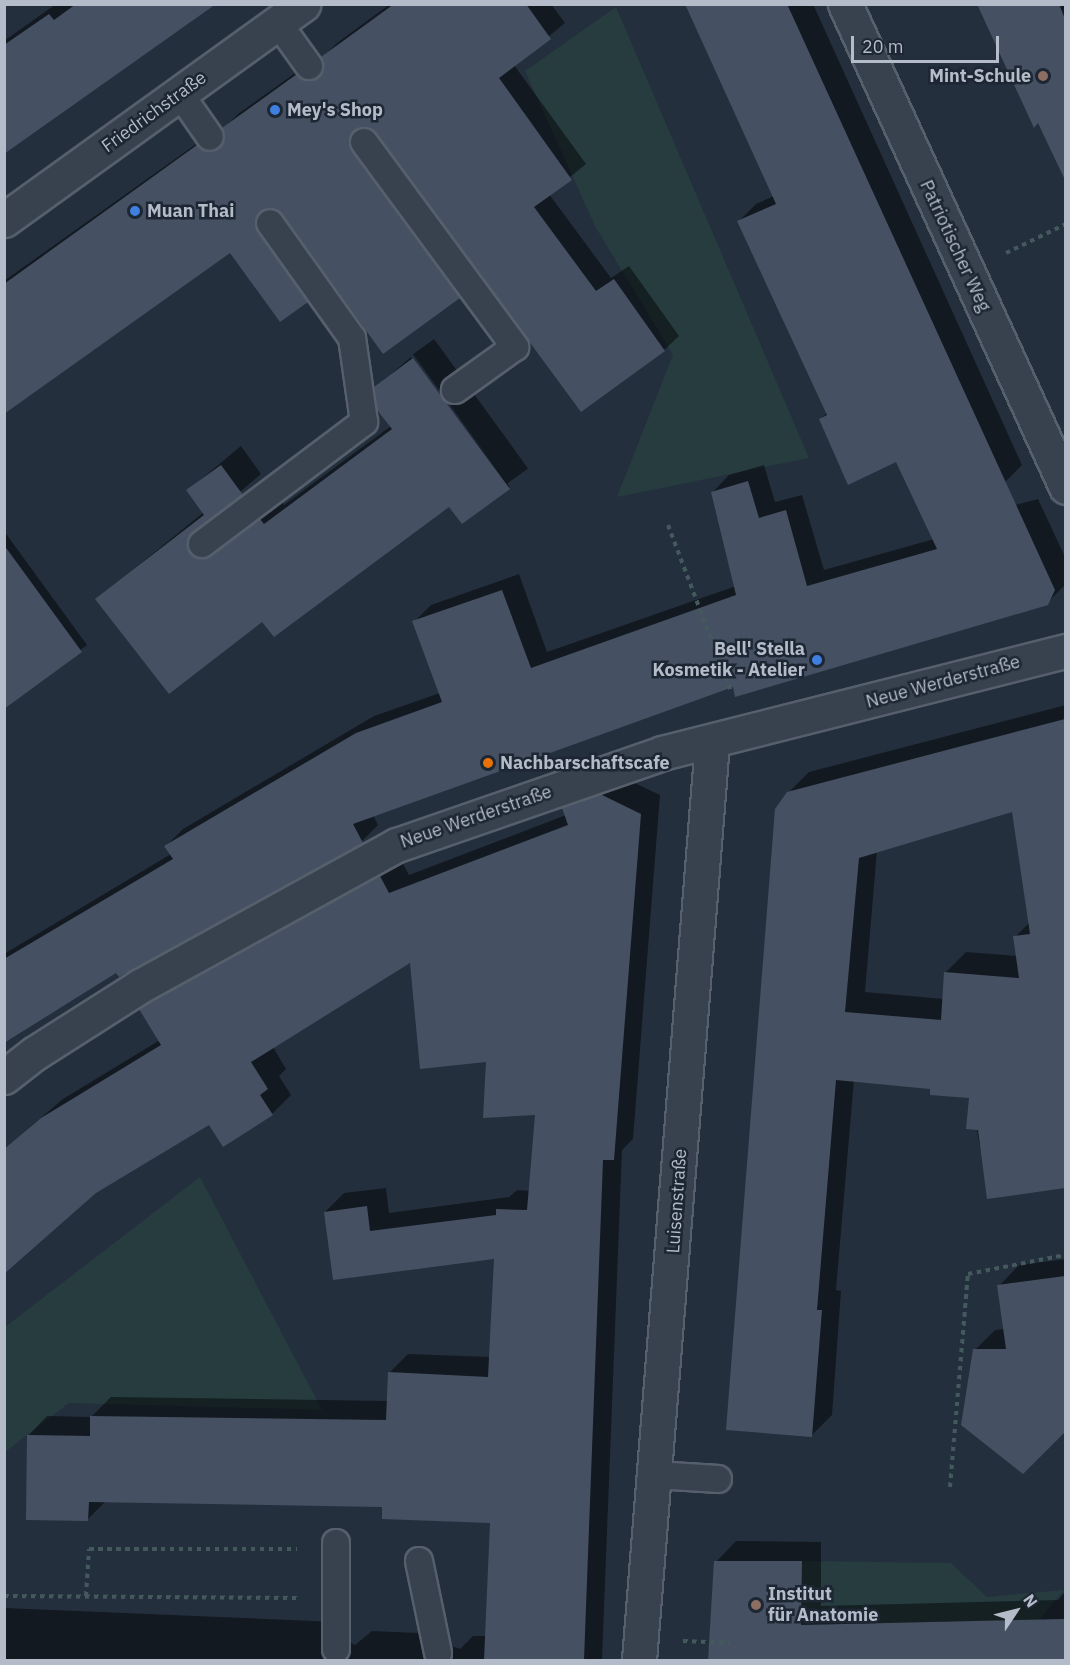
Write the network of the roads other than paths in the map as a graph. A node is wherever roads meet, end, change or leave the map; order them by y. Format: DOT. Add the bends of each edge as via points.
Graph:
graph roads {
  1 [pos="845,4"];
  2 [pos="290,14"];
  3 [pos="309,66"];
  4 [pos="180,94"];
  5 [pos="210,136"];
  6 [pos="364,142"];
  7 [pos="4,220"];
  8 [pos="270,223"];
  9 [pos="455,390"];
  10 [pos="1064,482"];
  11 [pos="202,544"];
  12 [pos="1065,651"];
  13 [pos="712,742"];
  14 [pos="4,1077"];
  15 [pos="656,1475"];
  16 [pos="718,1479"];
  17 [pos="336,1543"];
  18 [pos="419,1561"];
  19 [pos="336,1649"];
  20 [pos="438,1653"];
  21 [pos="639,1660"];
  1 -- 10 [label="street, Patriotischer Weg"];
  2 -- 3 [label="lane"];
  2 -- 4 [label="street, Friedrichstraße"];
  4 -- 5 [label="lane"];
  4 -- 7 [label="street, Friedrichstraße"];
  6 -- 9 [label="lane" via="515,347"];
  8 -- 11 [label="lane" via="352,338 364,422"];
  12 -- 13 [label="street, Neue Werderstraße"];
  13 -- 14 [label="street, Neue Werderstraße" via="662,753 397,845 140,986"];
  13 -- 15 [label="street, Luisenstraße"];
  15 -- 16 [label="lane"];
  15 -- 21 [label="street, Luisenstraße"];
  17 -- 19 [label="lane"];
  18 -- 20 [label="lane"];
}
